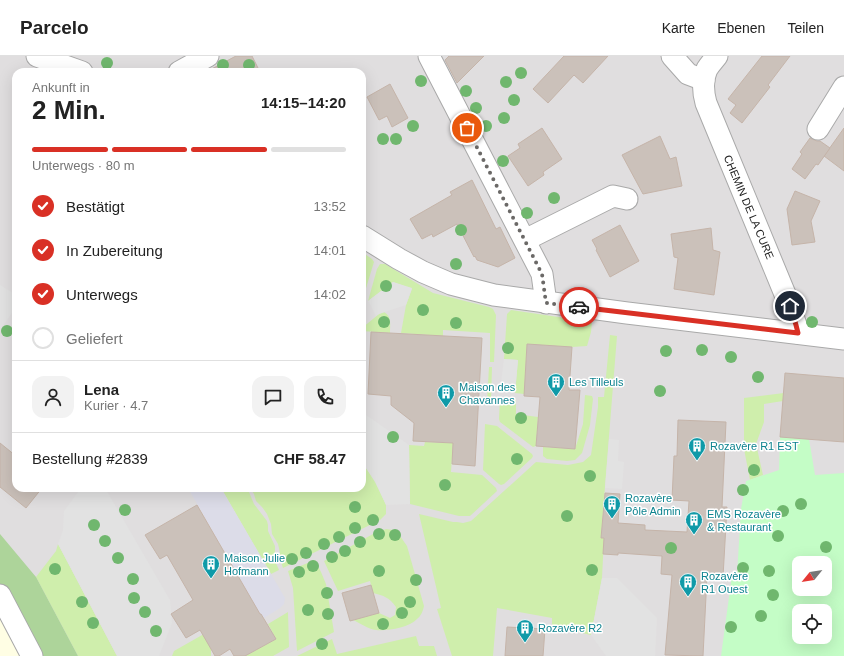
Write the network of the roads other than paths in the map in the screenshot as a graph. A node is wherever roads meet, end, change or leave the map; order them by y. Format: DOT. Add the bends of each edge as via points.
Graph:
graph roads {
  1 [pos="37,56"];
  2 [pos="208,56"];
  3 [pos="429,56"];
  4 [pos="672,56"];
  5 [pos="717,56"];
  6 [pos="71,68"];
  7 [pos="186,68"];
  8 [pos="704,80"];
  9 [pos="844,87"];
  10 [pos="818,129"];
  11 [pos="627,199"];
  12 [pos="366,238"];
  13 [pos="525,240"];
  14 [pos="546,303"];
  15 [pos="798,333"];
  16 [pos="844,339"];
  17 [pos="0,595"];
  18 [pos="32,656"];
  1 -- 6 [label="street"];
  2 -- 7 [label="street"];
  3 -- 13 [label="street"];
  4 -- 8 [label="street" via="688,74"];
  5 -- 8 [label="street, CHEMIN DE LA CURE" via="707,69"];
  8 -- 15 [label="street, CHEMIN DE LA CURE" via="706,104 787,299"];
  9 -- 10 [label="street"];
  11 -- 13 [label="street" via="613,196"];
  12 -- 14 [label="street" via="411,266 451,284 494,295"];
  13 -- 14 [label="street" via="542,274"];
  14 -- 15 [label="street"];
  15 -- 16 [label="street"];
  17 -- 18 [label="street"];
}
